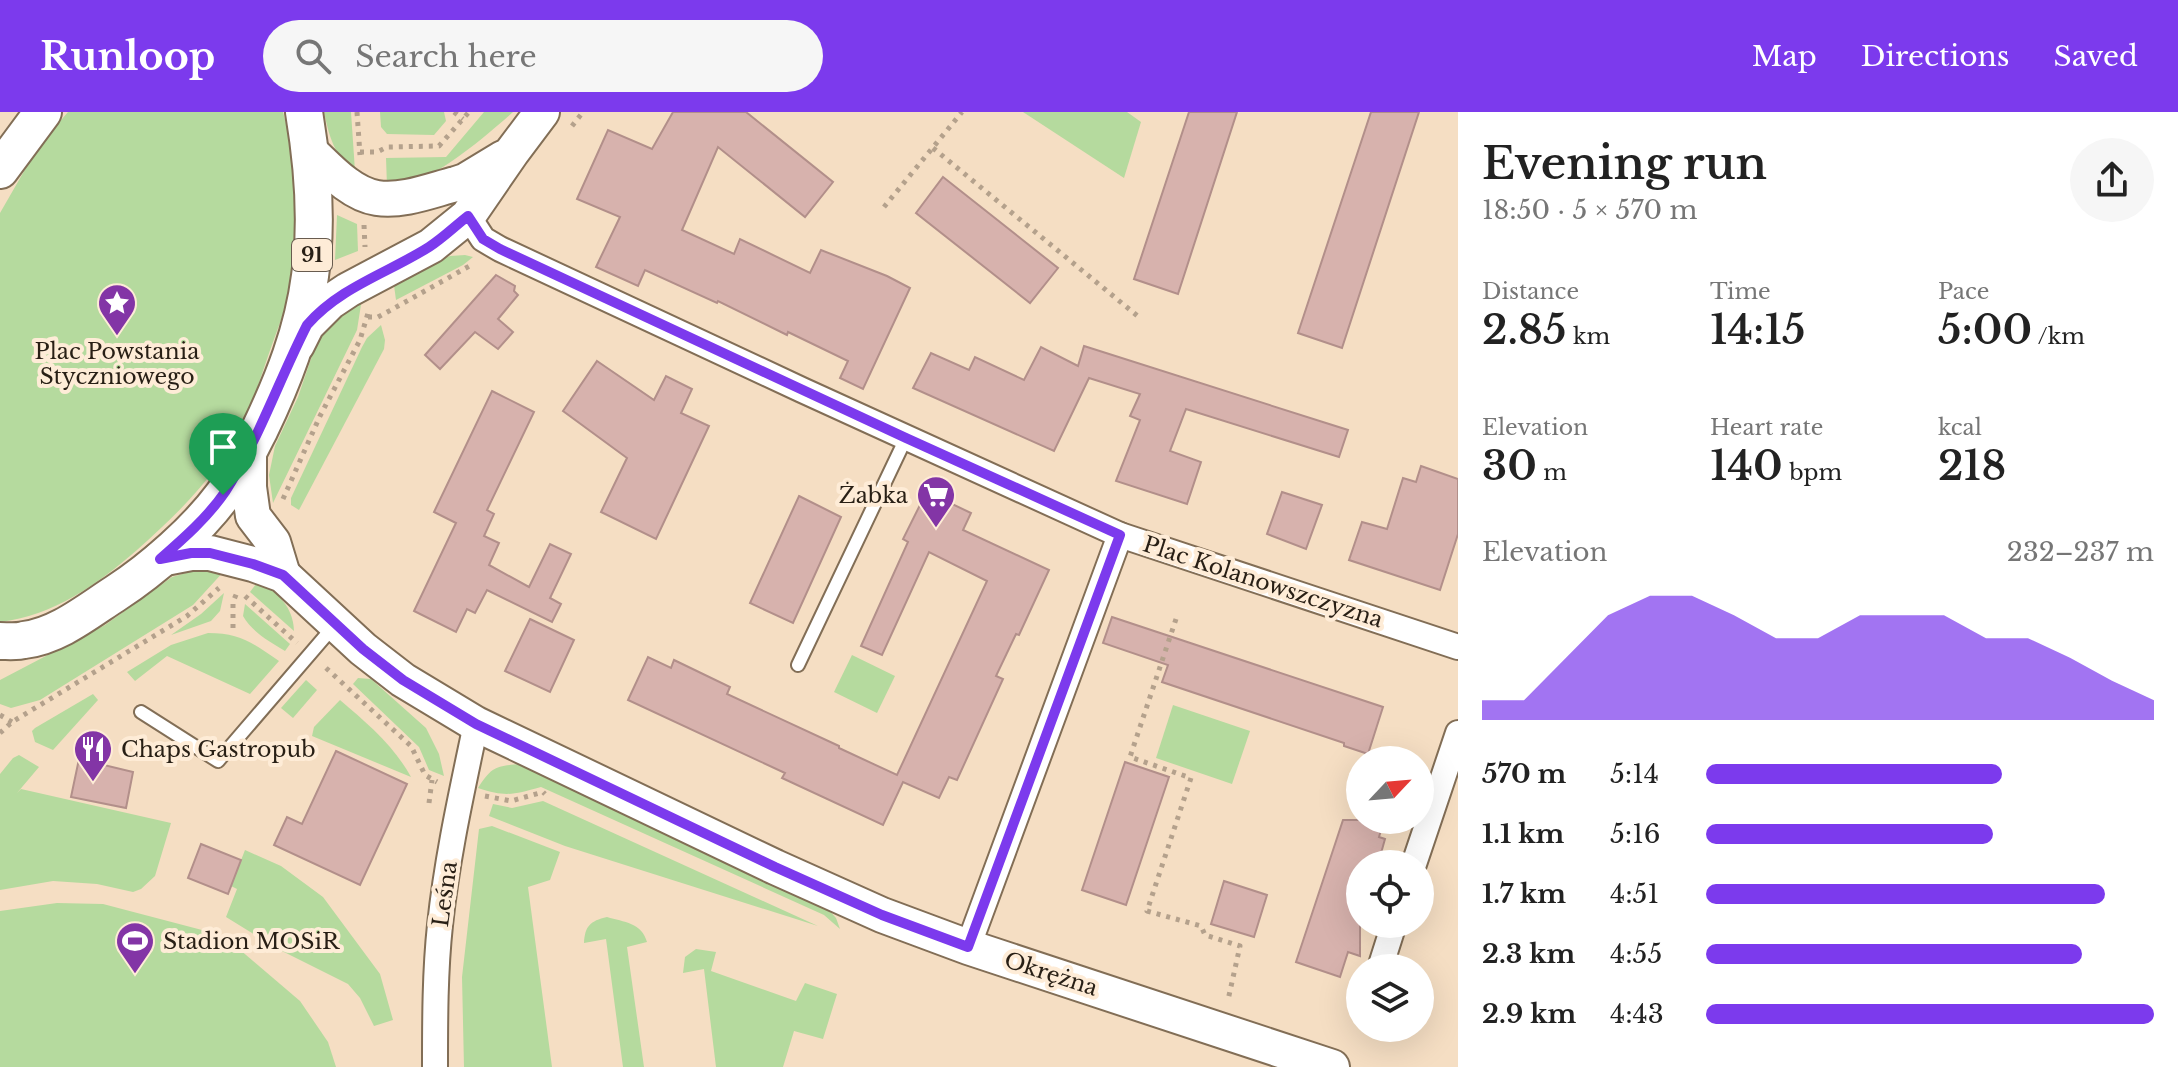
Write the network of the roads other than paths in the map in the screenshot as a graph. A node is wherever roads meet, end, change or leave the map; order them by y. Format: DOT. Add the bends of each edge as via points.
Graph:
graph roads {
  1 [pos="304,112"];
  2 [pos="542,112"];
  3 [pos="22,135"];
  4 [pos="311,152"];
  5 [pos="512,152"];
  6 [pos="0,170"];
  7 [pos="468,216"];
  8 [pos="291,356"];
  9 [pos="906,438"];
  10 [pos="249,451"];
  11 [pos="1120,535"];
  12 [pos="160,559"];
  13 [pos="283,575"];
  14 [pos="336,624"];
  15 [pos="8,645"];
  16 [pos="1458,647"];
  17 [pos="798,665"];
  18 [pos="141,712"];
  19 [pos="476,724"];
  20 [pos="1458,733"];
  21 [pos="1419,850"];
  22 [pos="968,947"];
  23 [pos="435,1067"];
  24 [pos="1332,1067"];
  1 -- 4 [label="main road, 91"];
  2 -- 5 [label="street"];
  3 -- 6 [label="main road"];
  4 -- 5 [label="street" via="353,188 375,198 399,198 465,181"];
  4 -- 8 [label="main road, 91" via="311,274"];
  5 -- 7 [label="street"];
  7 -- 8 [label="street" via="431,246 330,302 307,325"];
  7 -- 9 [label="street" via="483,239 500,249"];
  8 -- 10 [label="main road, 91"];
  9 -- 11 [label="street"];
  9 -- 17 [label="lane"];
  10 -- 12 [label="main road, 91" via="223,495"];
  10 -- 13 [label="street, Okrężna" via="253,516 273,542"];
  11 -- 16 [label="street, Plac Kolanowszczyzna"];
  11 -- 22 [label="street, Plac Kolanowszczyzna"];
  12 -- 13 [label="street, Okrężna" via="210,553"];
  12 -- 15 [label="main road, 91" via="135,581 52,632"];
  13 -- 14 [label="street, Okrężna"];
  14 -- 18 [label="lane" via="218,761"];
  14 -- 19 [label="street, Okrężna" via="403,680"];
  19 -- 22 [label="street, Okrężna" via="869,909"];
  19 -- 23 [label="street, Leśna" via="440,924"];
  20 -- 21 [label="street"];
  22 -- 24 [label="street, Okrężna"];
}
